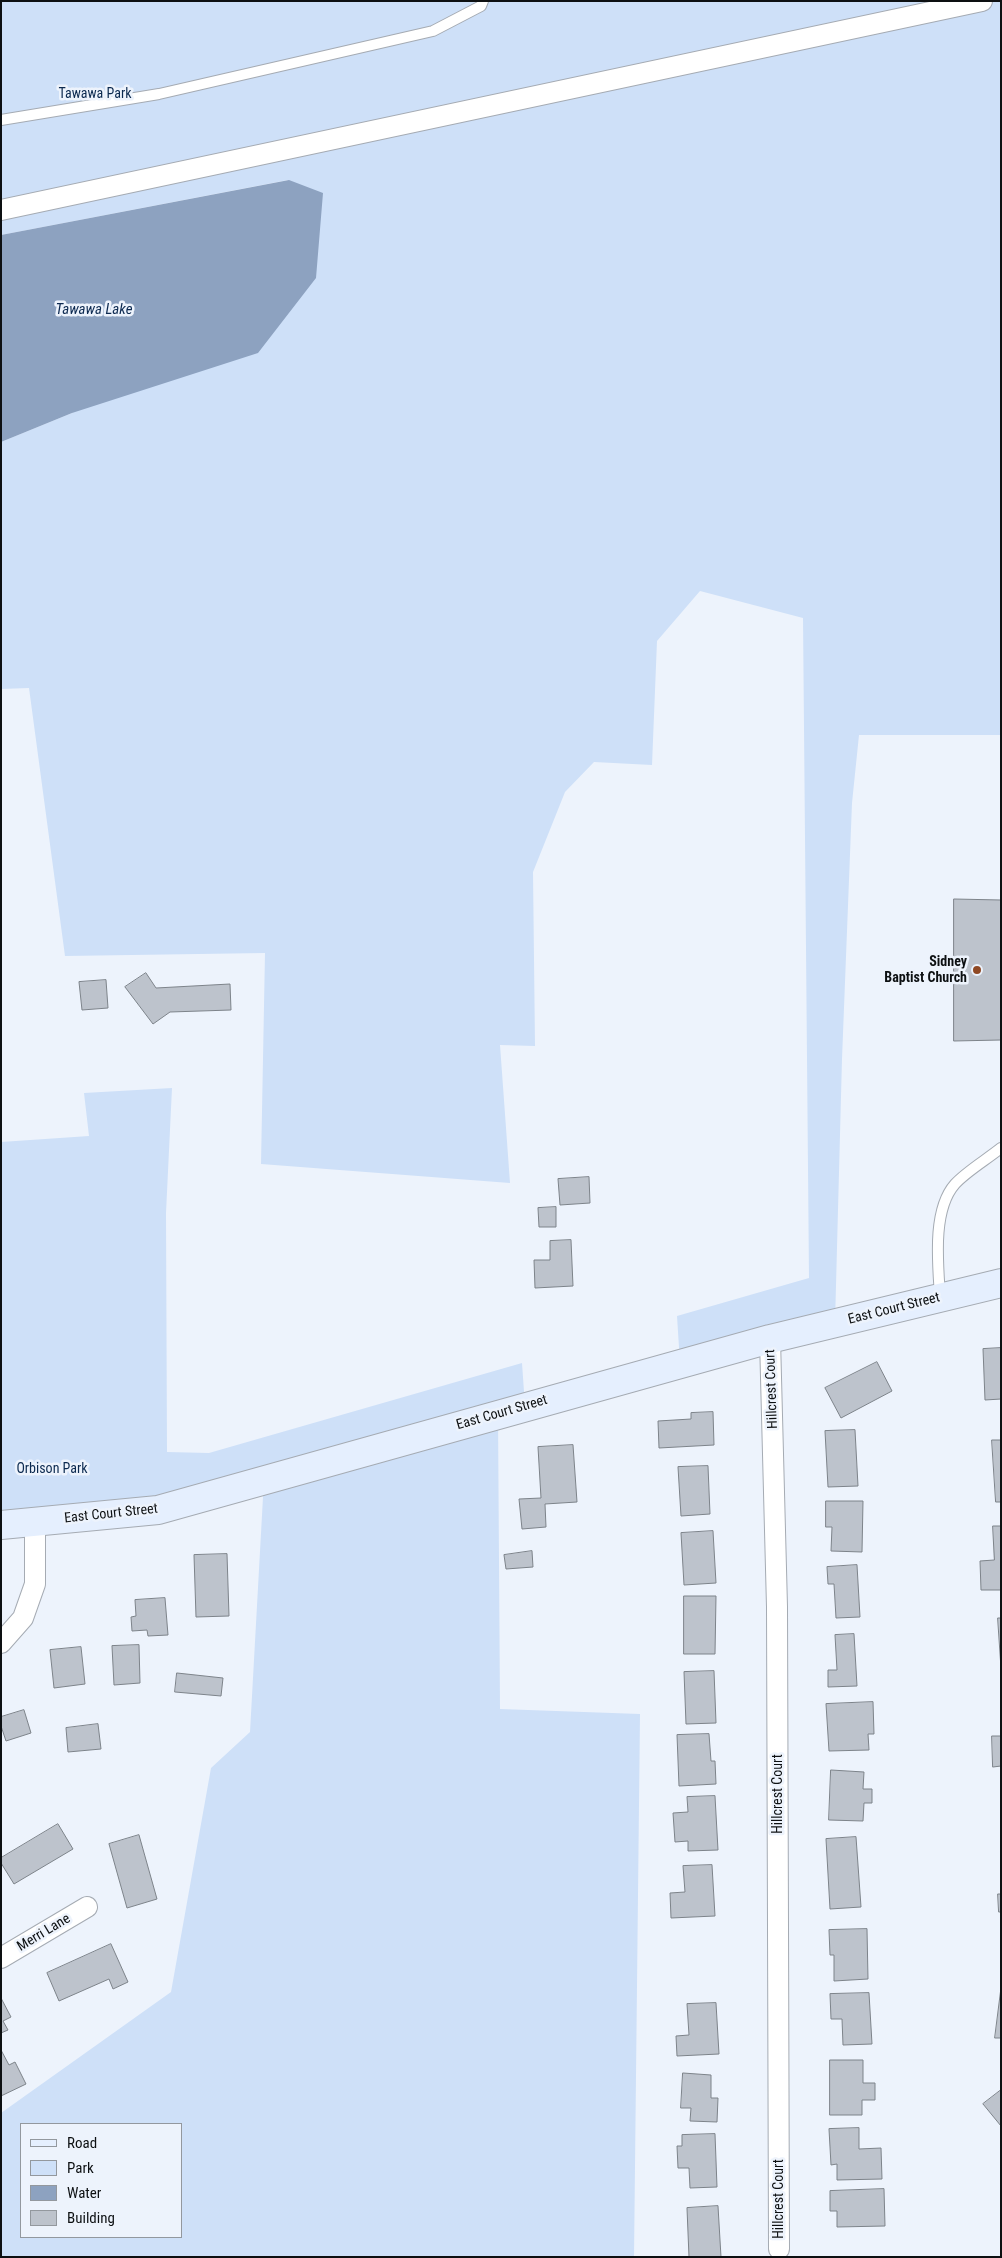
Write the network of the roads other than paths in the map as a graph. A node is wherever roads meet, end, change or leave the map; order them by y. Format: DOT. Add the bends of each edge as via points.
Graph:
graph roads {
  1 [pos="483,1"];
  2 [pos="982,1"];
  3 [pos="1,120"];
  4 [pos="1,210"];
  5 [pos="1001,1148"];
  6 [pos="1001,1282"];
  7 [pos="940,1297"];
  8 [pos="770,1339"];
  9 [pos="36,1522"];
  10 [pos="1,1525"];
  11 [pos="1,1643"];
  12 [pos="86,1907"];
  13 [pos="1,1958"];
  14 [pos="779,2249"];
  1 -- 3 [label="lane" via="481,6 433,31 159,94"];
  2 -- 4 [label="street"];
  5 -- 7 [label="lane" via="955,1184 943,1205 937,1251"];
  6 -- 7 [label="main road, East Court Street"];
  7 -- 8 [label="main road, East Court Street"];
  8 -- 9 [label="main road, East Court Street" via="158,1510"];
  8 -- 14 [label="street, Hillcrest Court" via="777,1607"];
  9 -- 10 [label="main road, East Court Street"];
  9 -- 11 [label="street" via="35,1584 23,1618"];
  12 -- 13 [label="street, Merri Lane"];
}
